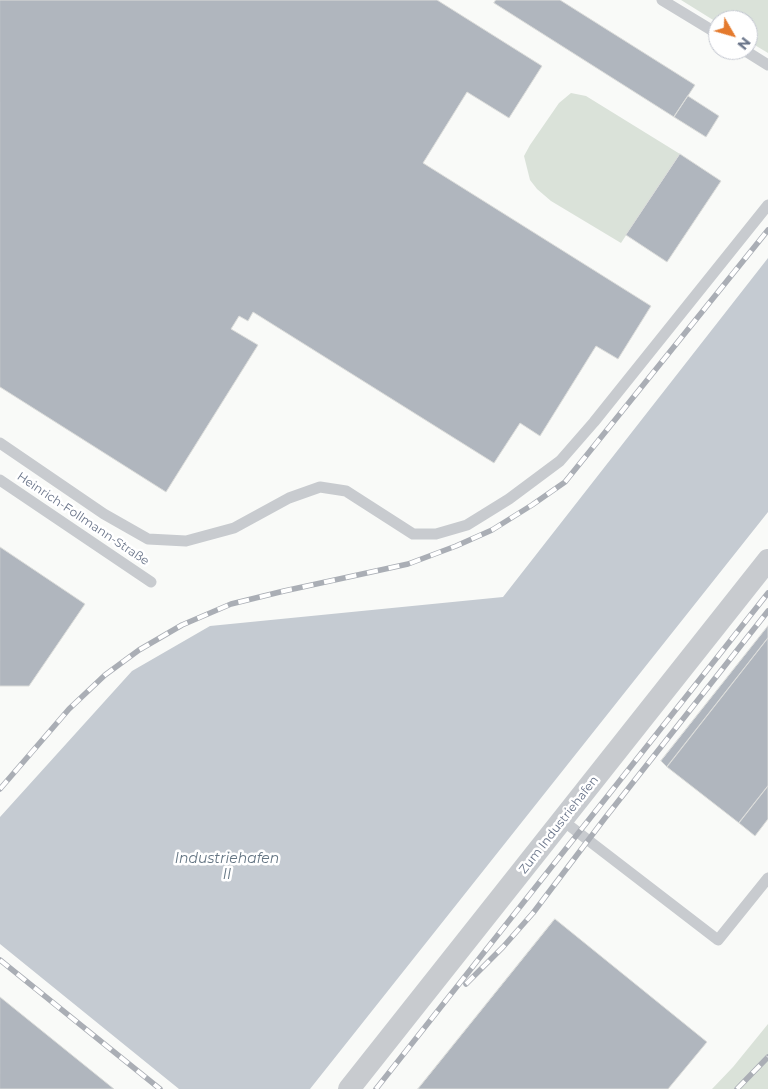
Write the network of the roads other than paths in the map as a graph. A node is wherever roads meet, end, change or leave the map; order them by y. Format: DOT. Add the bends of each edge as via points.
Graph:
graph roads {
  1 [pos="662,0"];
  2 [pos="708,28"];
  3 [pos="768,205"];
  4 [pos="0,443"];
  5 [pos="0,480"];
  6 [pos="768,560"];
  7 [pos="151,582"];
  8 [pos="562,820"];
  9 [pos="768,878"];
  10 [pos="349,1089"];
  1 -- 2 [label="lane"];
  3 -- 4 [label="lane" via="560,461 509,499 467,524 436,534 413,534 346,491 320,488 290,498 234,528 186,541 148,539 104,514"];
  5 -- 7 [label="lane, Heinrich-Follmann-Straße"];
  6 -- 8 [label="street, Zum Industriehafen"];
  8 -- 9 [label="lane" via="718,940"];
  8 -- 10 [label="street, Zum Industriehafen"];
}
